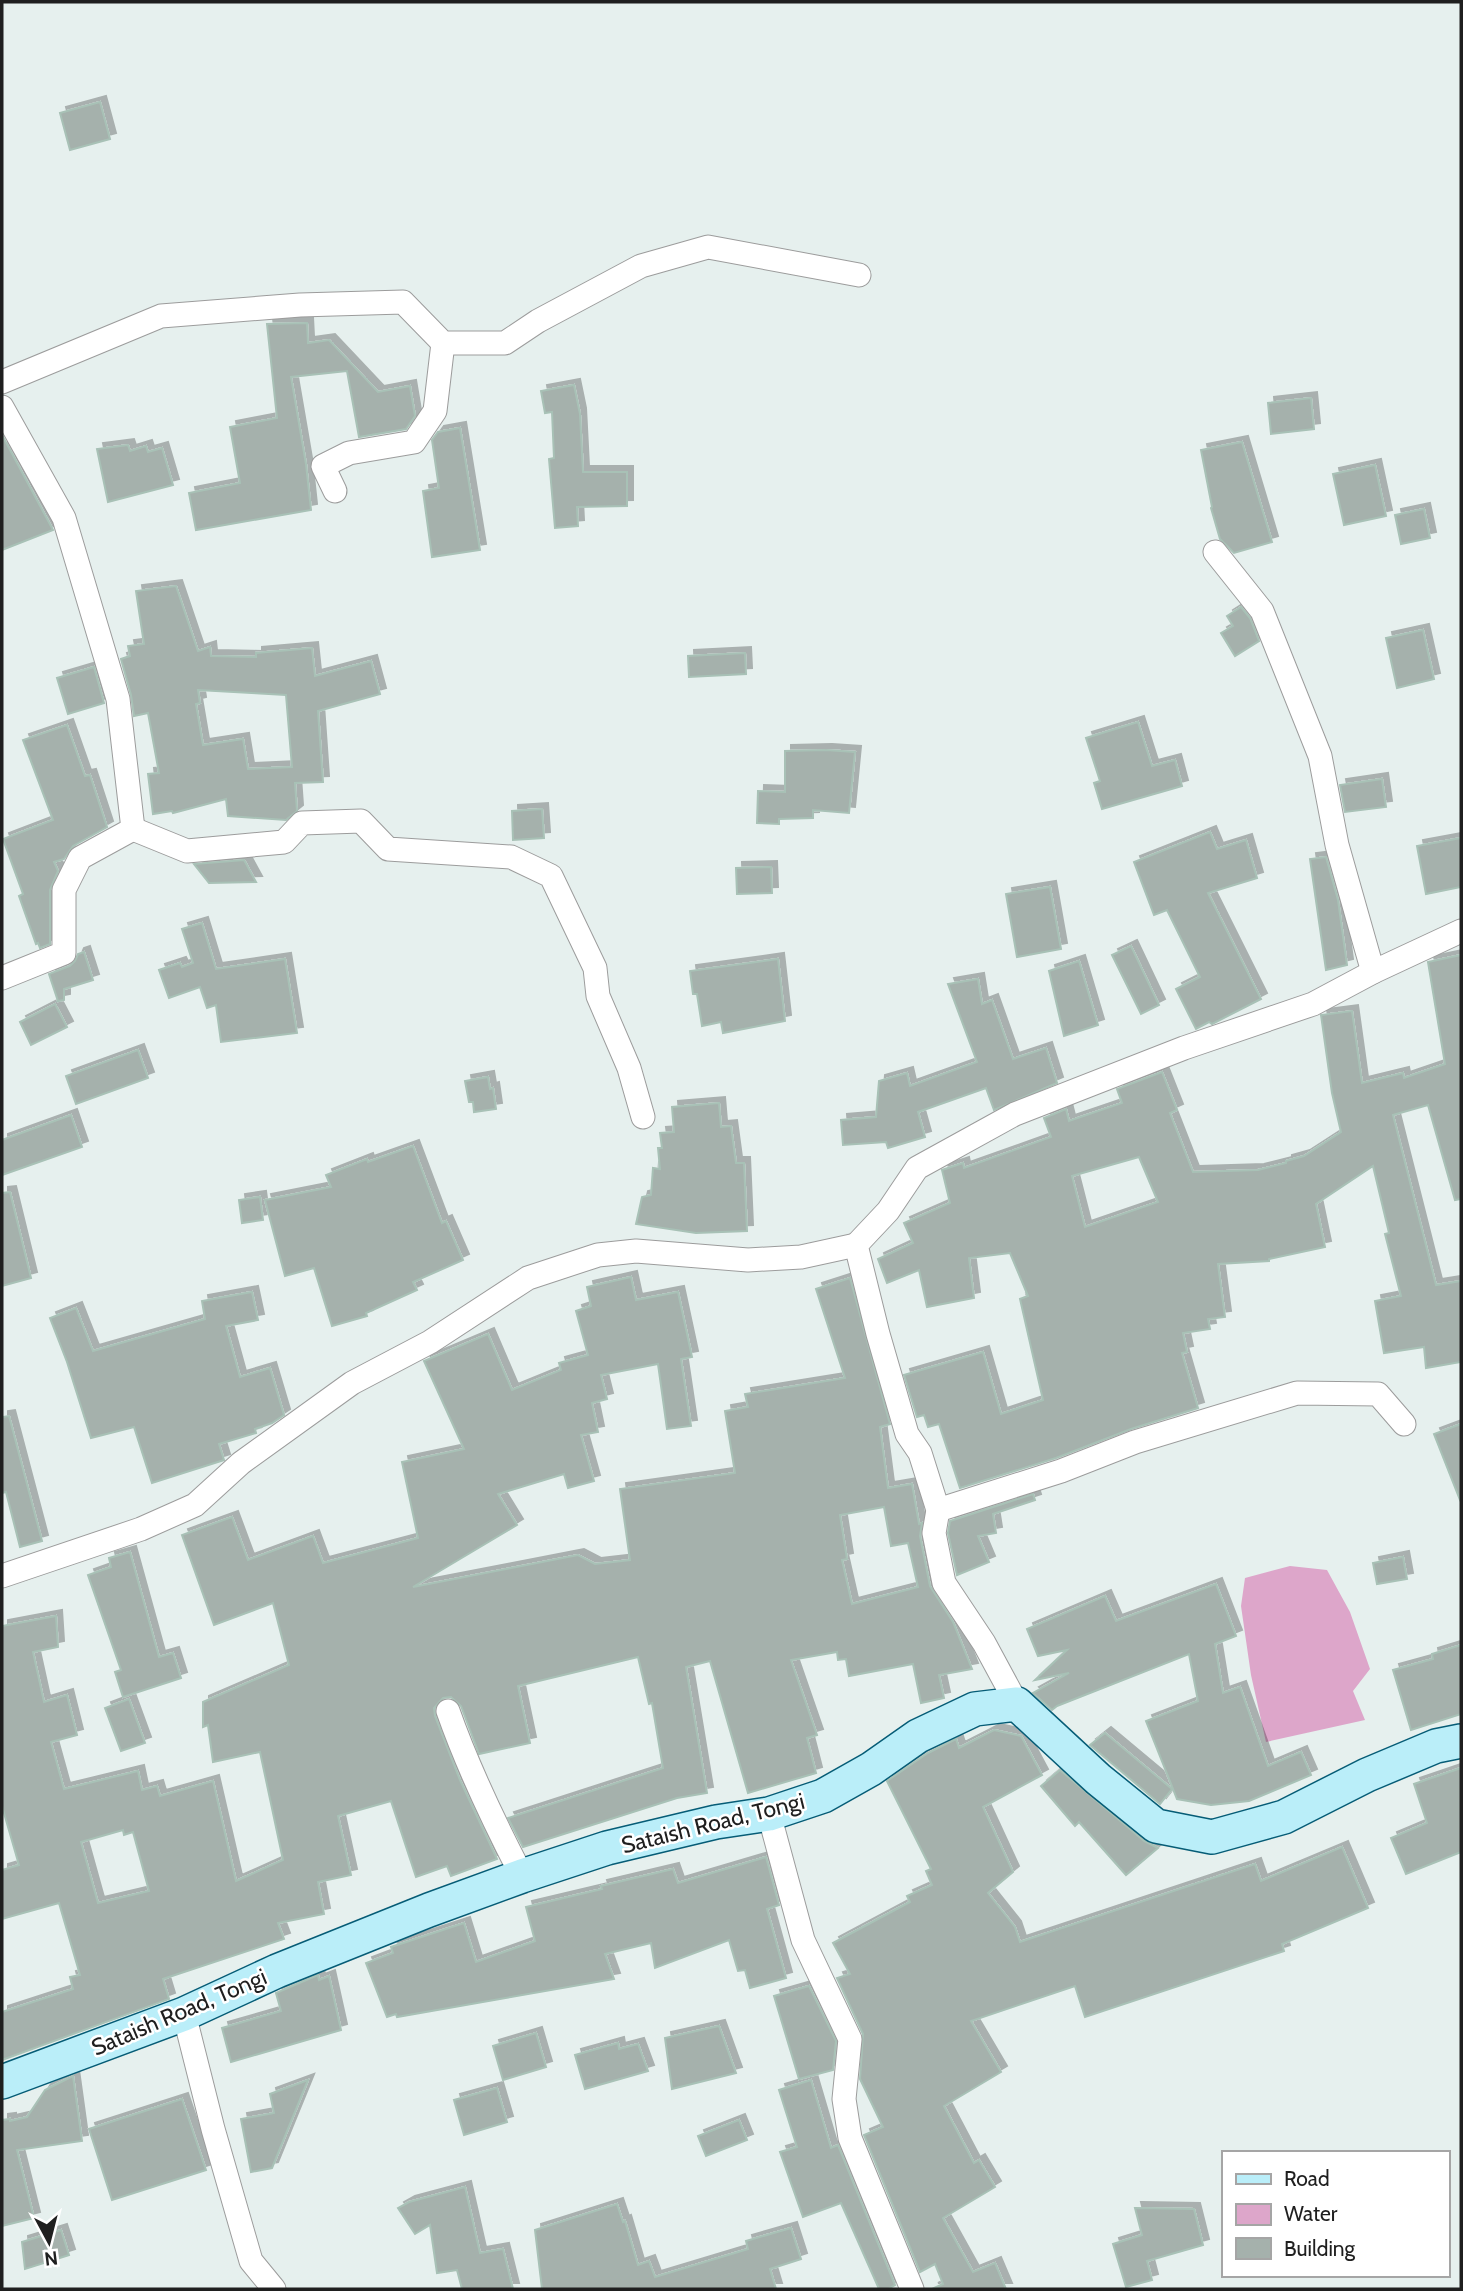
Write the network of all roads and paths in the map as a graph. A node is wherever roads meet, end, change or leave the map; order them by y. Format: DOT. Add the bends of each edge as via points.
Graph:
graph roads {
  1 [pos="859,275"];
  2 [pos="443,343"];
  3 [pos="2,382"];
  4 [pos="2,407"];
  5 [pos="335,491"];
  6 [pos="1215,552"];
  7 [pos="133,829"];
  8 [pos="1461,931"];
  9 [pos="1373,972"];
  10 [pos="2,978"];
  11 [pos="643,1117"];
  12 [pos="856,1245"];
  13 [pos="1404,1424"];
  14 [pos="937,1510"];
  15 [pos="2,1576"];
  16 [pos="1017,1704"];
  17 [pos="447,1710"];
  18 [pos="1461,1741"];
  19 [pos="769,1814"];
  20 [pos="522,1877"];
  21 [pos="184,2014"];
  22 [pos="2,2082"];
  23 [pos="274,2289"];
  24 [pos="912,2289"];
  1 -- 2 [label="street" via="708,247 641,267 505,343"];
  2 -- 3 [label="street" via="403,302 161,316"];
  2 -- 5 [label="street" via="435,411 414,442 349,453 323,466"];
  4 -- 7 [label="street" via="64,518 118,699"];
  6 -- 9 [label="street" via="1262,611 1320,756 1337,845"];
  7 -- 10 [label="street" via="80,858 64,890 64,953"];
  7 -- 11 [label="street" via="187,851 285,842 302,823 361,821 388,849 511,857 551,876 595,968 598,996 629,1068"];
  8 -- 9 [label="street"];
  9 -- 12 [label="street" via="1313,1004 1015,1114 917,1168 888,1211"];
  12 -- 14 [label="street" via="907,1434 920,1453"];
  12 -- 15 [label="street" via="801,1257 748,1260 636,1251 598,1255 528,1278 430,1342 352,1383 241,1463 195,1505 141,1529"];
  13 -- 14 [label="street" via="1378,1394 1297,1393"];
  14 -- 16 [label="street" via="934,1534 944,1583"];
  16 -- 18 [label="street" via="1156,1826 1212,1837 1284,1817 1367,1775 1436,1746"];
  16 -- 19 [label="street, Sataish Road, Tongi" via="975,1709 918,1736 822,1796"];
  17 -- 20 [label="street" via="470,1771"];
  19 -- 20 [label="street, Sataish Road, Tongi" via="607,1848"];
  19 -- 24 [label="street" via="803,1940 850,2039 844,2099 850,2138"];
  20 -- 21 [label="street, Sataish Road, Tongi" via="277,1971"];
  21 -- 22 [label="street, Sataish Road, Tongi"];
  21 -- 23 [label="street" via="251,2261"];
}
